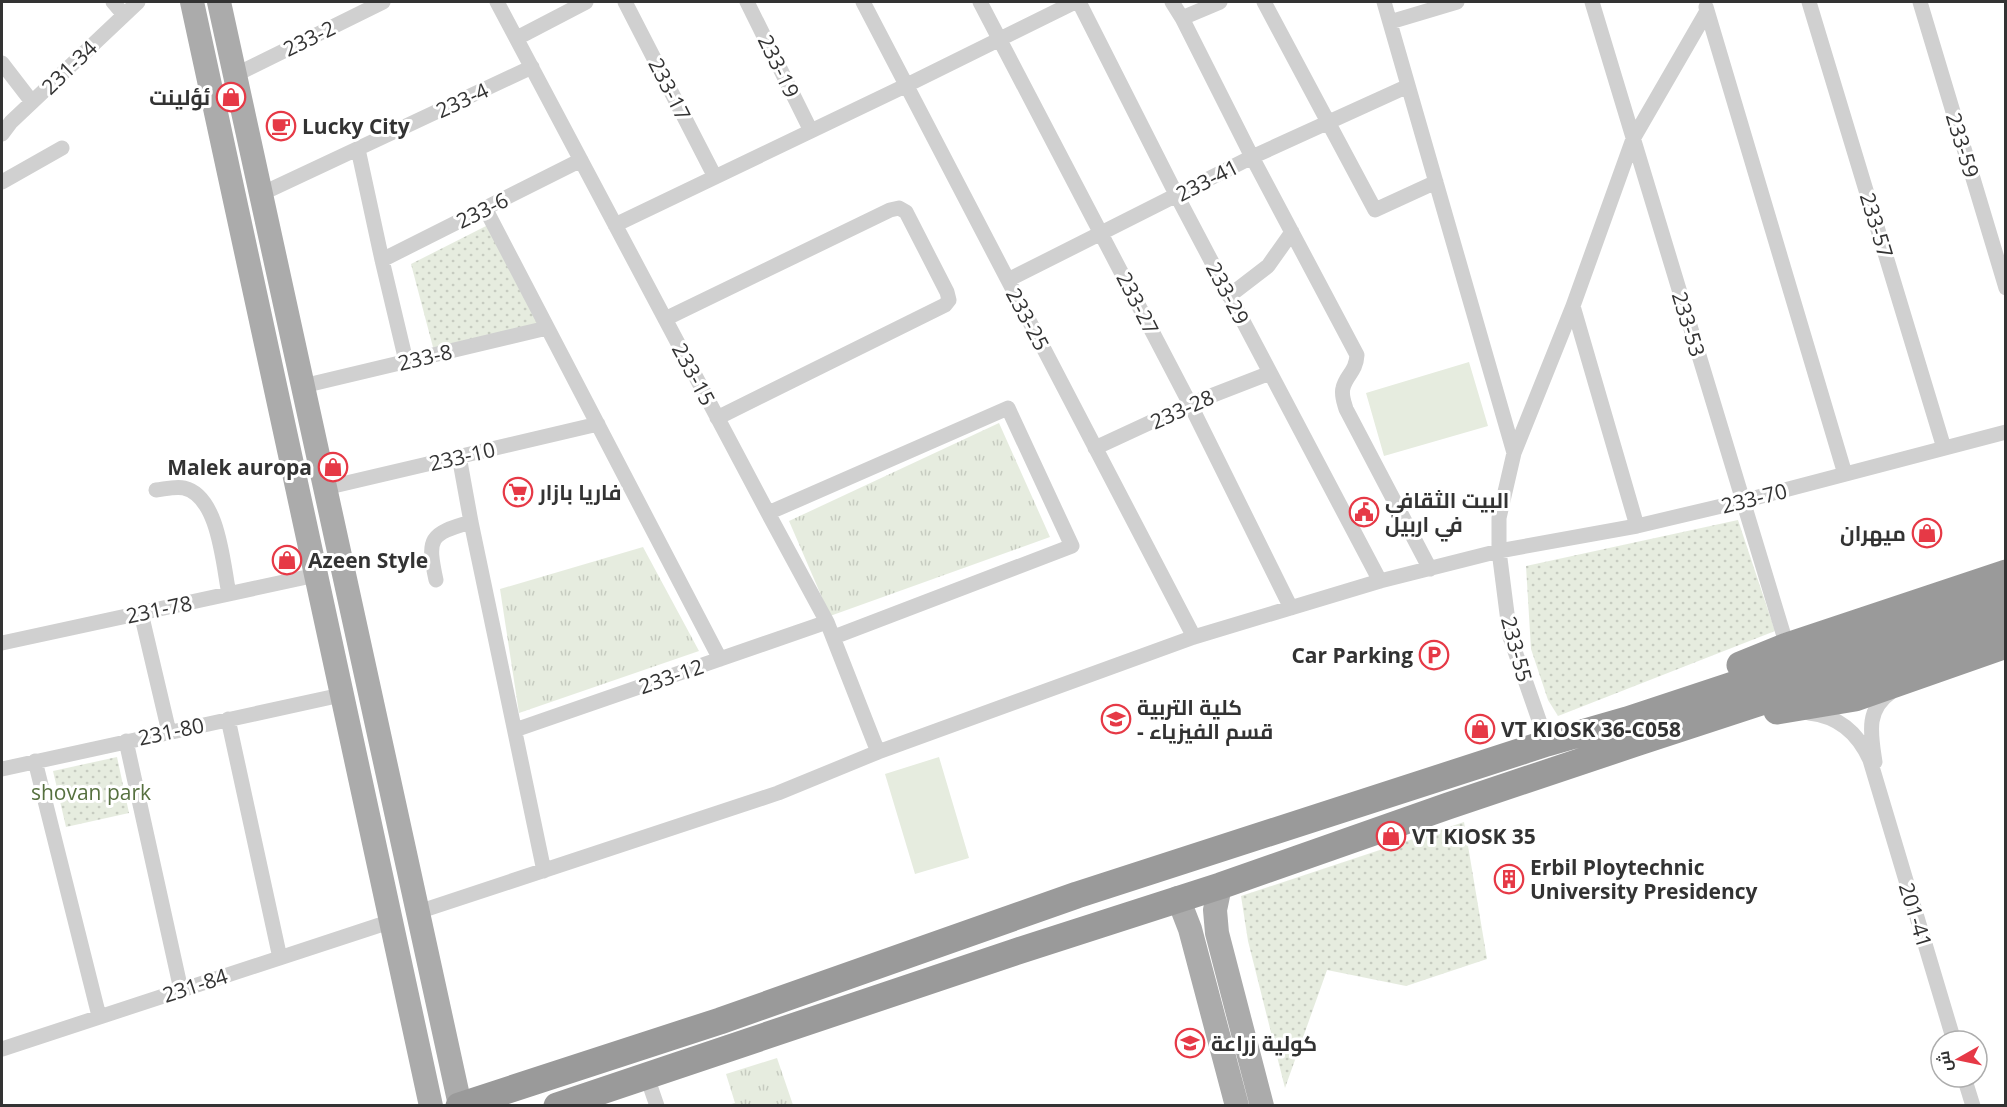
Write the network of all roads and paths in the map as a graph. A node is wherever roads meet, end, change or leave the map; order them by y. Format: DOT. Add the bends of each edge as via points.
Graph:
graph roads {
  1 [pos="113,2"];
  2 [pos="138,2"];
  3 [pos="192,2"];
  4 [pos="219,2"];
  5 [pos="383,2"];
  6 [pos="497,2"];
  7 [pos="586,2"];
  8 [pos="625,2"];
  9 [pos="747,2"];
  10 [pos="863,2"];
  11 [pos="980,2"];
  12 [pos="1075,2"];
  13 [pos="1079,2"];
  14 [pos="1172,2"];
  15 [pos="1220,2"];
  16 [pos="1264,2"];
  17 [pos="1384,2"];
  18 [pos="1456,2"];
  19 [pos="1592,2"];
  20 [pos="1809,2"];
  21 [pos="1920,2"];
  22 [pos="1706,6"];
  23 [pos="124,15"];
  24 [pos="1182,18"];
  25 [pos="1390,22"];
  26 [pos="517,38"];
  27 [pos="1000,39"];
  28 [pos="2,63"];
  29 [pos="532,67"];
  30 [pos="235,75"];
  31 [pos="907,86"];
  32 [pos="1408,86"];
  33 [pos="32,102"];
  34 [pos="1328,122"];
  35 [pos="811,131"];
  36 [pos="2,134"];
  37 [pos="1633,139"];
  38 [pos="62,148"];
  39 [pos="358,148"];
  40 [pos="1252,157"];
  41 [pos="581,160"];
  42 [pos="714,177"];
  43 [pos="2,182"];
  44 [pos="1436,182"];
  45 [pos="261,194"];
  46 [pos="1177,196"];
  47 [pos="485,208"];
  48 [pos="615,225"];
  49 [pos="1101,232"];
  50 [pos="1292,232"];
  51 [pos="382,260"];
  52 [pos="1008,279"];
  53 [pos="2006,288"];
  54 [pos="1229,296"];
  55 [pos="1573,306"];
  56 [pos="665,319"];
  57 [pos="548,328"];
  58 [pos="406,361"];
  59 [pos="1270,373"];
  60 [pos="303,386"];
  61 [pos="1190,404"];
  62 [pos="717,418"];
  63 [pos="598,424"];
  64 [pos="2006,432"];
  65 [pos="1095,448"];
  66 [pos="1944,448"];
  67 [pos="1514,453"];
  68 [pos="459,456"];
  69 [pos="1845,474"];
  70 [pos="325,488"];
  71 [pos="156,490"];
  72 [pos="1743,501"];
  73 [pos="768,513"];
  74 [pos="471,522"];
  75 [pos="1637,526"];
  76 [pos="1499,551"];
  77 [pos="1430,569"];
  78 [pos="2006,573"];
  79 [pos="316,575"];
  80 [pos="436,580"];
  81 [pos="1380,581"];
  82 [pos="229,594"];
  83 [pos="2006,595"];
  84 [pos="1291,608"];
  85 [pos="352,611"];
  86 [pos="141,613"];
  87 [pos="325,617"];
  88 [pos="2006,621"];
  89 [pos="827,622"];
  90 [pos="1937,631"];
  91 [pos="834,637"];
  92 [pos="1194,637"];
  93 [pos="2,643"];
  94 [pos="2006,645"];
  95 [pos="1787,646"];
  96 [pos="720,659"];
  97 [pos="1912,678"];
  98 [pos="341,695"];
  99 [pos="1770,712"];
  100 [pos="228,719"];
  101 [pos="515,730"];
  102 [pos="1631,731"];
  103 [pos="169,732"];
  104 [pos="126,741"];
  105 [pos="1547,743"];
  106 [pos="878,752"];
  107 [pos="35,761"];
  108 [pos="2,769"];
  109 [pos="1880,789"];
  110 [pos="544,872"];
  111 [pos="1220,886"];
  112 [pos="1178,898"];
  113 [pos="418,912"];
  114 [pos="390,922"];
  115 [pos="1215,922"];
  116 [pos="1190,929"];
  117 [pos="280,958"];
  118 [pos="181,990"];
  119 [pos="99,1016"];
  120 [pos="1950,1029"];
  121 [pos="2,1049"];
  122 [pos="646,1074"];
  123 [pos="1968,1089"];
  124 [pos="429,1098"];
  125 [pos="458,1098"];
  126 [pos="556,1106"];
  127 [pos="657,1106"];
  128 [pos="1237,1106"];
  129 [pos="1262,1106"];
  130 [pos="1973,1106"];
  1 -- 23 [label="street"];
  2 -- 23 [label="street, 231-34"];
  3 -- 79 [label="main road"];
  4 -- 30 [label="main road"];
  5 -- 30 [label="street, 233-2"];
  6 -- 26 [label="street, 233-15"];
  7 -- 26 [label="street"];
  8 -- 42 [label="street, 233-17"];
  9 -- 35 [label="street, 233-19"];
  10 -- 31 [label="street, 233-25"];
  11 -- 27 [label="street, 233-27"];
  12 -- 27 [label="street"];
  13 -- 46 [label="street, 233-29"];
  14 -- 24 [label="street"];
  15 -- 24 [label="street"];
  16 -- 34 [label="street"];
  17 -- 25 [label="street"];
  18 -- 25 [label="street"];
  19 -- 37 [label="street, 233-53"];
  20 -- 66 [label="street, 233-57"];
  21 -- 53 [label="street, 233-59"];
  22 -- 37 [label="street, 233-55"];
  22 -- 69 [label="street"];
  23 -- 33 [label="street, 231-34"];
  24 -- 40 [label="street"];
  25 -- 32 [label="street"];
  26 -- 29 [label="street, 233-15"];
  27 -- 31 [label="street"];
  27 -- 49 [label="street, 233-27"];
  28 -- 33 [label="street"];
  29 -- 39 [label="street, 233-4"];
  29 -- 41 [label="street, 233-15"];
  30 -- 45 [label="main road"];
  31 -- 35 [label="street"];
  31 -- 52 [label="street, 233-25"];
  32 -- 34 [label="street, 233-41"];
  32 -- 44 [label="street"];
  33 -- 36 [label="street, 231-34"];
  34 -- 40 [label="street, 233-41"];
  34 -- 44 [label="street" via="1375,210"];
  35 -- 42 [label="street"];
  37 -- 55 [label="street, 233-55"];
  37 -- 72 [label="street, 233-53"];
  38 -- 43 [label="street"];
  39 -- 45 [label="street, 233-4"];
  39 -- 51 [label="street"];
  40 -- 46 [label="street, 233-41"];
  40 -- 50 [label="street"];
  41 -- 47 [label="street, 233-6"];
  41 -- 48 [label="street, 233-15"];
  42 -- 48 [label="street"];
  44 -- 67 [label="street"];
  45 -- 60 [label="main road"];
  46 -- 49 [label="street, 233-41"];
  46 -- 54 [label="street, 233-29"];
  47 -- 51 [label="street, 233-6"];
  47 -- 57 [label="street"];
  48 -- 56 [label="street, 233-15"];
  49 -- 52 [label="street, 233-41"];
  49 -- 61 [label="street, 233-27"];
  50 -- 54 [label="street" via="1268,266"];
  50 -- 77 [label="street" via="1358,354 1356,366 1343,386 1346,409"];
  51 -- 58 [label="street"];
  52 -- 65 [label="street, 233-25"];
  54 -- 59 [label="street, 233-29"];
  55 -- 67 [label="street, 233-55"];
  55 -- 75 [label="street"];
  56 -- 62 [label="street, 233-15"];
  56 -- 62 [label="street" via="890,210 899,208 906,212 947,292 949,300 945,305"];
  57 -- 58 [label="street, 233-8"];
  57 -- 63 [label="street"];
  58 -- 60 [label="street, 233-8"];
  59 -- 61 [label="street, 233-28"];
  59 -- 81 [label="street, 233-29"];
  60 -- 70 [label="main road"];
  61 -- 65 [label="street, 233-28"];
  61 -- 84 [label="street, 233-27"];
  62 -- 73 [label="street, 233-15"];
  63 -- 68 [label="street, 233-10"];
  63 -- 96 [label="street"];
  64 -- 66 [label="street, 233-70"];
  65 -- 92 [label="street, 233-25"];
  66 -- 69 [label="street, 233-70"];
  67 -- 76 [label="street, 233-55" via="1499,518"];
  68 -- 70 [label="street, 233-10"];
  68 -- 74 [label="street"];
  69 -- 72 [label="street, 233-70"];
  70 -- 85 [label="main road"];
  71 -- 82 [label="street" via="183,487 196,493 210,512"];
  72 -- 75 [label="street, 233-70"];
  72 -- 95 [label="street, 233-53"];
  73 -- 89 [label="street, 233-15"];
  73 -- 91 [label="street" via="1008,408 1072,546"];
  74 -- 80 [label="street" via="441,532 433,541"];
  74 -- 101 [label="street"];
  75 -- 76 [label="street, 233-70"];
  76 -- 77 [label="street, 233-70"];
  76 -- 105 [label="street, 233-55" via="1510,637"];
  77 -- 81 [label="street, 233-70"];
  78 -- 95 [label="highway"];
  79 -- 82 [label="street, 231-78"];
  79 -- 87 [label="main road"];
  81 -- 84 [label="street, 233-70"];
  82 -- 86 [label="street, 231-78"];
  83 -- 90 [label="highway"];
  84 -- 92 [label="street, 233-70"];
  85 -- 87 [label="main road"];
  85 -- 113 [label="main road"];
  86 -- 93 [label="street, 231-78"];
  86 -- 103 [label="street"];
  87 -- 98 [label="main road"];
  88 -- 90 [label="highway"];
  89 -- 91 [label="street, 233-15"];
  89 -- 96 [label="street, 233-12"];
  90 -- 102 [label="highway"];
  91 -- 106 [label="street, 233-15"];
  92 -- 106 [label="street, 233-70"];
  94 -- 97 [label="highway"];
  95 -- 102 [label="highway" via="1700,682"];
  96 -- 101 [label="street, 233-12"];
  97 -- 99 [label="highway" via="1855,698"];
  97 -- 109 [label="street, 201-41" via="1884,696 1873,713"];
  98 -- 100 [label="street, 231-80"];
  98 -- 114 [label="main road"];
  99 -- 102 [label="highway"];
  99 -- 109 [label="street, 201-41" via="1812,713 1841,724 1861,742"];
  100 -- 103 [label="street, 231-80"];
  100 -- 117 [label="street"];
  101 -- 110 [label="street"];
  102 -- 105 [label="highway"];
  102 -- 111 [label="highway" via="1448,806"];
  103 -- 104 [label="street, 231-80"];
  104 -- 107 [label="street, 231-80"];
  104 -- 118 [label="street"];
  105 -- 125 [label="highway" via="1088,891 720,1022"];
  106 -- 110 [label="street, 233-70" via="778,793"];
  107 -- 108 [label="street, 231-80"];
  107 -- 119 [label="street"];
  109 -- 120 [label="street, 201-41"];
  110 -- 113 [label="street, 233-70"];
  111 -- 112 [label="highway"];
  111 -- 115 [label="main road"];
  112 -- 116 [label="main road"];
  112 -- 122 [label="highway"];
  113 -- 125 [label="main road"];
  114 -- 117 [label="street, 231-84"];
  114 -- 124 [label="main road"];
  115 -- 116 [label="main road" via="1201,921"];
  115 -- 129 [label="main road"];
  116 -- 128 [label="main road"];
  117 -- 118 [label="street, 231-84"];
  118 -- 119 [label="street, 231-84"];
  119 -- 121 [label="street, 231-84"];
  122 -- 126 [label="highway"];
  122 -- 127 [label="street"];
  123 -- 130 [label="street"];
  124 -- 125 [label="main road"];
}
